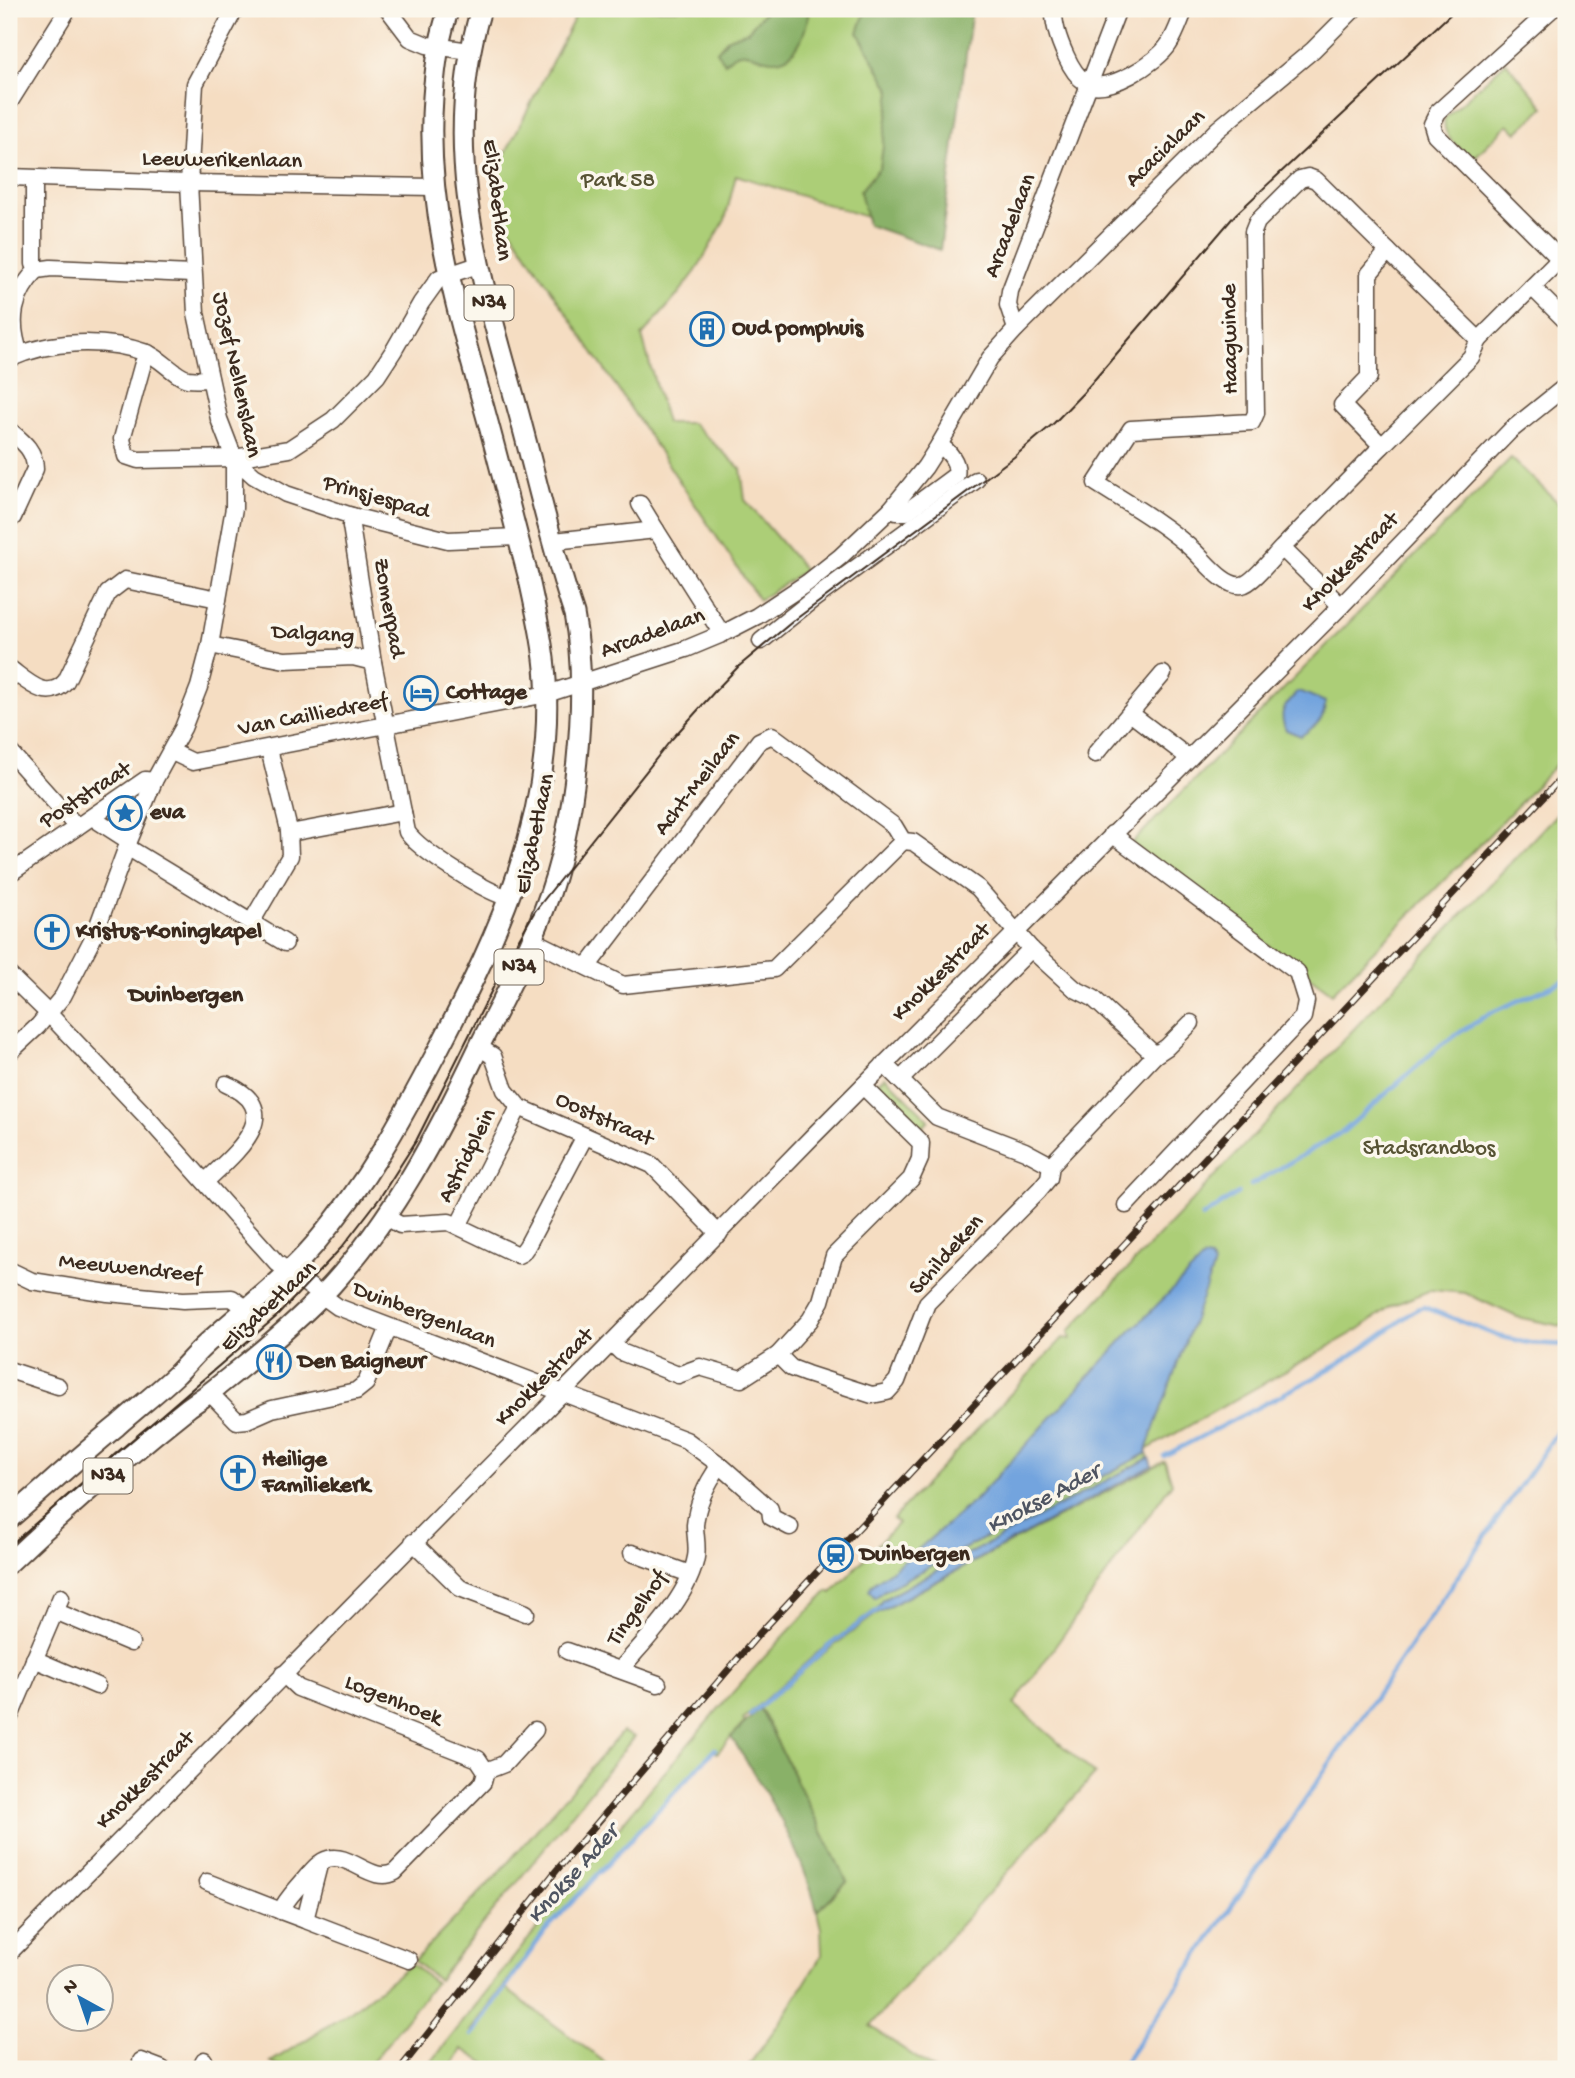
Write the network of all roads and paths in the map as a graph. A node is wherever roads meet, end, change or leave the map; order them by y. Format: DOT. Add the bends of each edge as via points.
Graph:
graph roads {
  1 [pos="68,9"];
  2 [pos="235,9"];
  3 [pos="388,9"];
  4 [pos="449,9"];
  5 [pos="481,9"];
  6 [pos="1054,9"];
  7 [pos="1118,9"];
  8 [pos="1185,9"];
  9 [pos="1354,9"];
  10 [pos="1552,9"];
  11 [pos="440,47"];
  12 [pos="470,51"];
  13 [pos="1090,84"];
  14 [pos="9,103"];
  15 [pos="9,177"];
  16 [pos="34,179"];
  17 [pos="189,183"];
  18 [pos="434,187"];
  19 [pos="1388,251"];
  20 [pos="1563,256"];
  21 [pos="478,265"];
  22 [pos="37,270"];
  23 [pos="192,274"];
  24 [pos="447,275"];
  25 [pos="1532,287"];
  26 [pos="1566,321"];
  27 [pos="1016,329"];
  28 [pos="1479,340"];
  29 [pos="148,353"];
  30 [pos="14,356"];
  31 [pos="210,379"];
  32 [pos="1566,386"];
  33 [pos="9,430"];
  34 [pos="939,445"];
  35 [pos="1382,446"];
  36 [pos="234,458"];
  37 [pos="976,480"];
  38 [pos="640,504"];
  39 [pos="891,509"];
  40 [pos="352,516"];
  41 [pos="9,521"];
  42 [pos="656,530"];
  43 [pos="517,537"];
  44 [pos="554,541"];
  45 [pos="1282,548"];
  46 [pos="218,599"];
  47 [pos="776,604"];
  48 [pos="1342,606"];
  49 [pos="790,620"];
  50 [pos="722,634"];
  51 [pos="761,641"];
  52 [pos="210,645"];
  53 [pos="373,662"];
  54 [pos="9,668"];
  55 [pos="1163,674"];
  56 [pos="580,683"];
  57 [pos="547,694"];
  58 [pos="1130,713"];
  59 [pos="386,725"];
  60 [pos="269,749"];
  61 [pos="9,751"];
  62 [pos="172,752"];
  63 [pos="1096,754"];
  64 [pos="1189,758"];
  65 [pos="154,781"];
  66 [pos="403,812"];
  67 [pos="94,816"];
  68 [pos="77,827"];
  69 [pos="289,830"];
  70 [pos="1112,834"];
  71 [pos="903,841"];
  72 [pos="128,844"];
  73 [pos="9,874"];
  74 [pos="510,898"];
  75 [pos="252,921"];
  76 [pos="1014,932"];
  77 [pos="532,940"];
  78 [pos="285,943"];
  79 [pos="1031,949"];
  80 [pos="587,967"];
  81 [pos="9,975"];
  82 [pos="49,1014"];
  83 [pos="1191,1023"];
  84 [pos="479,1047"];
  85 [pos="9,1053"];
  86 [pos="1155,1055"];
  87 [pos="884,1064"];
  88 [pos="900,1080"];
  89 [pos="235,1082"];
  90 [pos="863,1086"];
  91 [pos="519,1107"];
  92 [pos="937,1117"];
  93 [pos="585,1136"];
  94 [pos="921,1143"];
  95 [pos="1051,1165"];
  96 [pos="205,1182"];
  97 [pos="1126,1205"];
  98 [pos="385,1216"];
  99 [pos="458,1226"];
  100 [pos="719,1234"];
  101 [pos="9,1270"];
  102 [pos="288,1272"];
  103 [pos="322,1295"];
  104 [pos="247,1309"];
  105 [pos="389,1327"];
  106 [pos="612,1343"];
  107 [pos="778,1355"];
  108 [pos="9,1370"];
  109 [pos="58,1386"];
  110 [pos="562,1392"];
  111 [pos="210,1393"];
  112 [pos="720,1465"];
  113 [pos="9,1519"];
  114 [pos="790,1527"];
  115 [pos="413,1542"];
  116 [pos="632,1553"];
  117 [pos="9,1563"];
  118 [pos="690,1574"];
  119 [pos="526,1613"];
  120 [pos="131,1643"];
  121 [pos="567,1651"];
  122 [pos="34,1659"];
  123 [pos="621,1670"];
  124 [pos="283,1674"];
  125 [pos="658,1684"];
  126 [pos="97,1686"];
  127 [pos="9,1718"];
  128 [pos="535,1730"];
  129 [pos="486,1771"];
  130 [pos="319,1865"];
  131 [pos="207,1882"];
  132 [pos="281,1910"];
  133 [pos="305,1920"];
  134 [pos="9,1952"];
  135 [pos="408,1960"];
  136 [pos="141,2061"];
  137 [pos="162,2069"];
  1 -- 14 [label="street"];
  2 -- 17 [label="street, Jozef Nellenslaan" via="195,85"];
  3 -- 11 [label="street" via="410,38"];
  4 -- 11 [label="main road, Elizabetlaan / N34"];
  5 -- 12 [label="main road, Elizabetlaan / N34"];
  6 -- 13 [label="street" via="1058,40 1071,67"];
  7 -- 13 [label="street, Arcadelaan"];
  8 -- 13 [label="street" via="1170,43 1157,58 1111,83"];
  9 -- 27 [label="street, Acacialaan" via="1313,50 1217,129"];
  10 -- 20 [label="street" via="1438,113 1432,124 1436,134"];
  11 -- 12 [label="street"];
  11 -- 18 [label="main road, Elizabetlaan / N34" via="431,135"];
  12 -- 21 [label="main road, Elizabetlaan / N34" via="462,153"];
  13 -- 27 [label="street, Arcadelaan" via="1010,291 1008,305"];
  15 -- 16 [label="street, Leeuwerikenlaan"];
  16 -- 17 [label="street, Leeuwerikenlaan"];
  16 -- 22 [label="street"];
  17 -- 18 [label="street, Leeuwerikenlaan"];
  17 -- 23 [label="street, Jozef Nellenslaan"];
  18 -- 24 [label="main road, Elizabetlaan / N34"];
  19 -- 28 [label="street, Haagwinde"];
  19 -- 35 [label="street" via="1369,274 1369,377 1342,405"];
  19 -- 45 [label="street, Haagwinde" via="1316,180 1300,179 1257,222 1253,232 1256,413 1252,422 1131,429 1096,483 1179,537 1234,585 1251,580"];
  20 -- 25 [label="street, Haagwinde"];
  21 -- 24 [label="street"];
  21 -- 44 [label="main road, Elizabetlaan / N34"];
  22 -- 23 [label="street"];
  22 -- 30 [label="street" via="15,301"];
  23 -- 31 [label="street, Jozef Nellenslaan"];
  24 -- 36 [label="street" via="439,278 421,303 377,376 333,421 289,449"];
  24 -- 43 [label="main road, Elizabetlaan / N34"];
  25 -- 26 [label="street"];
  25 -- 28 [label="street, Haagwinde"];
  27 -- 34 [label="street, Arcadelaan" via="990,358"];
  28 -- 35 [label="street, Haagwinde" via="1471,357"];
  29 -- 30 [label="street" via="82,343"];
  29 -- 31 [label="street" via="185,379"];
  29 -- 36 [label="street" via="122,439 127,456 138,460"];
  31 -- 36 [label="street, Jozef Nellenslaan"];
  32 -- 48 [label="street, Knokkestraat" via="1517,424"];
  33 -- 41 [label="street" via="30,449 35,461"];
  34 -- 39 [label="street, Arcadelaan"];
  34 -- 39 [label="street, Arcadelaan" via="955,462 956,475 906,512"];
  35 -- 45 [label="street, Haagwinde"];
  36 -- 40 [label="street, Prinsjespad" via="286,494"];
  36 -- 46 [label="street, Jozef Nellenslaan" via="234,508"];
  37 -- 49 [label="street"];
  38 -- 42 [label="street"];
  39 -- 47 [label="street, Arcadelaan" via="840,557"];
  40 -- 43 [label="street, Prinsjespad" via="448,540"];
  40 -- 53 [label="street, Zomerpad"];
  42 -- 44 [label="street"];
  42 -- 50 [label="street"];
  43 -- 57 [label="main road, Elizabetlaan / N34" via="540,629"];
  44 -- 56 [label="main road, Elizabetlaan / N34" via="577,629"];
  45 -- 48 [label="street"];
  46 -- 52 [label="street, Jozef Nellenslaan"];
  46 -- 54 [label="street" via="125,580 108,593 60,688 36,688"];
  47 -- 49 [label="street"];
  47 -- 50 [label="street, Arcadelaan"];
  48 -- 64 [label="street, Knokkestraat"];
  49 -- 51 [label="street"];
  50 -- 56 [label="street, Arcadelaan"];
  52 -- 53 [label="street, Dalgang" via="285,660 353,657"];
  52 -- 62 [label="street, Jozef Nellenslaan" via="199,687"];
  53 -- 59 [label="street, Zomerpad"];
  55 -- 58 [label="street"];
  56 -- 57 [label="street, Arcadelaan"];
  56 -- 77 [label="main road, Elizabetlaan / N34" via="566,832"];
  57 -- 59 [label="street, Van Cailliedreef"];
  57 -- 74 [label="main road, Elizabetlaan / N34" via="536,811"];
  58 -- 63 [label="street"];
  58 -- 64 [label="street"];
  59 -- 60 [label="street, Van Cailliedreef"];
  59 -- 66 [label="street, Zomerpad"];
  60 -- 62 [label="street, Van Cailliedreef" via="193,762"];
  60 -- 69 [label="street"];
  61 -- 68 [label="street"];
  62 -- 65 [label="street, Jozef Nellenslaan"];
  64 -- 70 [label="street, Knokkestraat"];
  65 -- 67 [label="street, Poststraat" via="145,780"];
  65 -- 72 [label="street, Jozef Nellenslaan"];
  66 -- 69 [label="street"];
  66 -- 74 [label="street, Zomerpad" via="413,841 491,892"];
  67 -- 68 [label="street, Poststraat"];
  67 -- 72 [label="street"];
  68 -- 73 [label="street, Poststraat"];
  69 -- 75 [label="street" via="290,856"];
  70 -- 76 [label="street, Knokkestraat"];
  70 -- 97 [label="street" via="1297,972 1306,1000 1303,1017"];
  71 -- 76 [label="street, Acht-Meilaan" via="913,842 978,888"];
  71 -- 80 [label="street" via="774,969 623,985"];
  71 -- 80 [label="street, Acht-Meilaan" via="894,827 819,769 776,737 766,736"];
  72 -- 75 [label="street"];
  72 -- 82 [label="street, Jozef Nellenslaan" via="94,936"];
  74 -- 102 [label="main road, Elizabetlaan / N34" via="480,966 373,1169"];
  75 -- 78 [label="street"];
  76 -- 79 [label="street"];
  76 -- 87 [label="street, Knokkestraat"];
  77 -- 80 [label="street"];
  77 -- 84 [label="main road, Elizabetlaan / N34"];
  79 -- 86 [label="street"];
  79 -- 88 [label="street, Knokkestraat"];
  81 -- 82 [label="street, Duinbergenlaan"];
  82 -- 85 [label="street, Jozef Nellenslaan"];
  82 -- 96 [label="street, Duinbergenlaan"];
  83 -- 86 [label="street, Schildeken"];
  84 -- 91 [label="street, Ooststraat" via="493,1056 505,1090"];
  84 -- 98 [label="main road, Elizabetlaan / N34" via="426,1153"];
  86 -- 95 [label="street, Schildeken"];
  87 -- 88 [label="street"];
  87 -- 90 [label="street, Knokkestraat"];
  88 -- 92 [label="street"];
  89 -- 96 [label="street" via="254,1108 254,1129"];
  90 -- 94 [label="street"];
  90 -- 100 [label="street, Knokkestraat"];
  91 -- 93 [label="street, Ooststraat"];
  91 -- 99 [label="street, Astridplein"];
  92 -- 94 [label="street"];
  92 -- 95 [label="street"];
  93 -- 99 [label="street, Astridplein" via="522,1253"];
  93 -- 100 [label="street, Ooststraat" via="652,1165"];
  94 -- 107 [label="street" via="911,1179 834,1256 821,1301"];
  95 -- 107 [label="street, Schildeken" via="1049,1178 1039,1190 927,1303 897,1381 887,1392 872,1395 807,1374 791,1368"];
  96 -- 102 [label="street, Duinbergenlaan"];
  98 -- 99 [label="street, Astridplein" via="400,1225 449,1222"];
  98 -- 103 [label="main road, Elizabetlaan / N34"];
  100 -- 106 [label="street, Knokkestraat"];
  101 -- 104 [label="street, Meeuwendreef" via="32,1281 108,1293 183,1300 232,1298"];
  102 -- 103 [label="street, Duinbergenlaan"];
  102 -- 104 [label="main road, Elizabetlaan / N34"];
  103 -- 105 [label="street, Duinbergenlaan" via="338,1307"];
  103 -- 111 [label="main road, Elizabetlaan / N34"];
  104 -- 113 [label="main road, Elizabetlaan / N34"];
  105 -- 110 [label="street, Duinbergenlaan"];
  105 -- 111 [label="street" via="371,1373 356,1391 237,1421"];
  106 -- 107 [label="street" via="621,1352 678,1375 700,1367 741,1379"];
  106 -- 110 [label="street, Knokkestraat"];
  108 -- 109 [label="street"];
  110 -- 112 [label="street, Duinbergenlaan" via="686,1440"];
  110 -- 115 [label="street, Knokkestraat"];
  111 -- 117 [label="main road, Elizabetlaan / N34"];
  112 -- 114 [label="street, Duinbergenlaan" via="770,1510 771,1517"];
  112 -- 118 [label="street, Tingelhof" via="699,1501 697,1557"];
  115 -- 119 [label="street" via="460,1588"];
  115 -- 124 [label="street, Knokkestraat"];
  116 -- 118 [label="street, Tingelhof"];
  118 -- 123 [label="street, Tingelhof" via="676,1602"];
  120 -- 122 [label="street" via="58,1604"];
  121 -- 123 [label="street, Tingelhof"];
  122 -- 126 [label="street"];
  122 -- 127 [label="street"];
  123 -- 125 [label="street, Tingelhof"];
  124 -- 129 [label="street, Logenhoek" via="298,1688 478,1759"];
  124 -- 134 [label="street, Knokkestraat"];
  128 -- 129 [label="street" via="504,1765"];
  129 -- 130 [label="street" via="483,1782 395,1872 379,1875 337,1858"];
  130 -- 132 [label="street"];
  130 -- 133 [label="street"];
  131 -- 132 [label="street"];
  132 -- 133 [label="street"];
  133 -- 135 [label="street"];
  136 -- 137 [label="street"];
}
